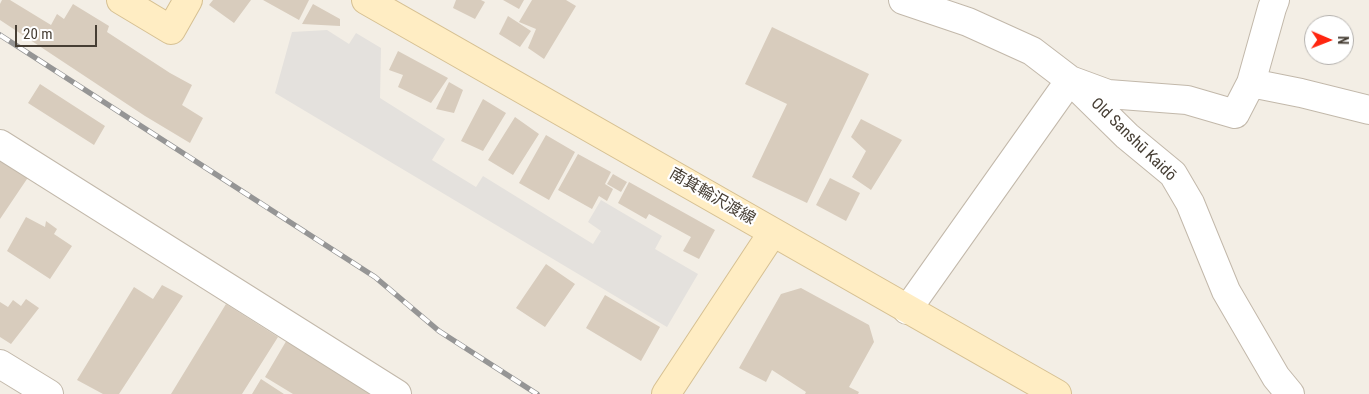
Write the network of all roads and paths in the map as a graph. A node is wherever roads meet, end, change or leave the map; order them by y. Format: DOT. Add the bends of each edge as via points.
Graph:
graph roads {
  1 [pos="121,0"];
  2 [pos="188,0"];
  3 [pos="366,0"];
  4 [pos="903,0"];
  5 [pos="1275,0"];
  6 [pos="1070,80"];
  7 [pos="1251,83"];
  8 [pos="1369,110"];
  9 [pos="0,144"];
  10 [pos="773,232"];
  11 [pos="907,310"];
  12 [pos="0,364"];
  13 [pos="49,394"];
  14 [pos="397,394"];
  15 [pos="666,394"];
  16 [pos="1057,394"];
  17 [pos="1290,394"];
  1 -- 2 [label="main road" via="171,30"];
  3 -- 10 [label="main road, 南箕輪沢渡線"];
  4 -- 6 [label="street, Old Sanshū Kaidō" via="968,22 1032,51"];
  5 -- 7 [label="street"];
  6 -- 7 [label="street" via="1108,94 1187,100 1235,114"];
  6 -- 11 [label="street"];
  6 -- 17 [label="street, Old Sanshū Kaidō" via="1127,136 1173,174 1190,203 1226,291 1276,377"];
  7 -- 8 [label="street"];
  9 -- 14 [label="street"];
  10 -- 11 [label="main road, 南箕輪沢渡線"];
  10 -- 15 [label="main road"];
  11 -- 16 [label="main road, 南箕輪沢渡線"];
  12 -- 13 [label="street"];
}
